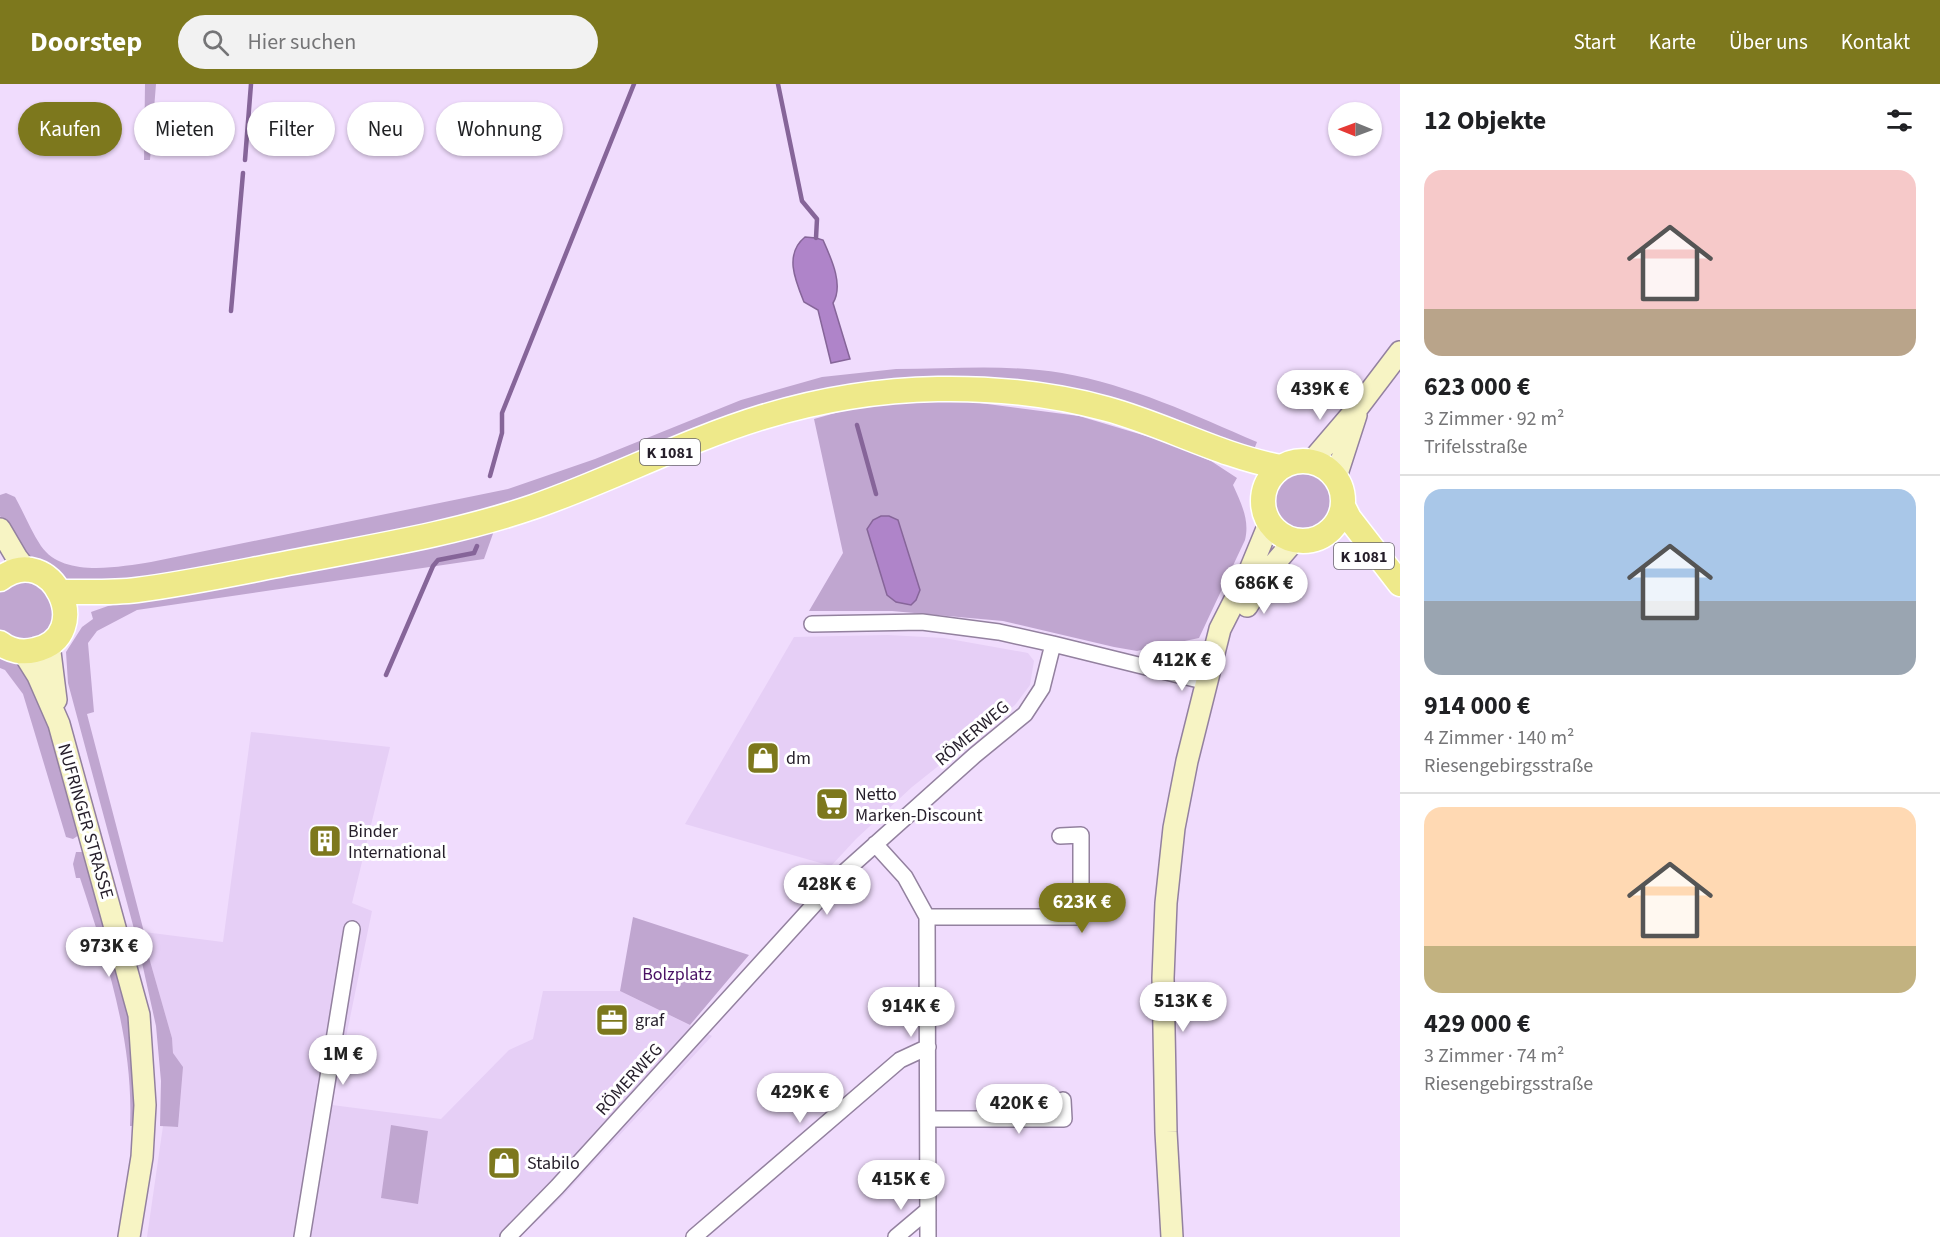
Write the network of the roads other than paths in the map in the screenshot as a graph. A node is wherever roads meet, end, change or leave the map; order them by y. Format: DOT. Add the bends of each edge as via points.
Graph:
graph roads {
  1 [pos="1400,352"];
  2 [pos="1359,406"];
  3 [pos="1208,446"];
  4 [pos="1312,461"];
  5 [pos="1281,467"];
  6 [pos="1336,477"];
  7 [pos="1263,492"];
  8 [pos="1343,506"];
  9 [pos="1269,524"];
  10 [pos="0,529"];
  11 [pos="1323,536"];
  12 [pos="1294,541"];
  13 [pos="27,571"];
  14 [pos="0,576"];
  15 [pos="1400,584"];
  16 [pos="63,604"];
  17 [pos="812,624"];
  18 [pos="0,643"];
  19 [pos="49,644"];
  20 [pos="1053,644"];
  21 [pos="23,652"];
  22 [pos="1209,675"];
  23 [pos="59,724"];
  24 [pos="1060,836"];
  25 [pos="875,844"];
  26 [pos="927,917"];
  27 [pos="352,929"];
  28 [pos="928,1047"];
  29 [pos="1063,1100"];
  30 [pos="929,1119"];
  31 [pos="928,1210"];
  32 [pos="129,1237"];
  33 [pos="302,1237"];
  34 [pos="508,1237"];
  35 [pos="694,1237"];
  36 [pos="896,1237"];
  37 [pos="928,1237"];
  38 [pos="1172,1237"];
  1 -- 2 [label="main road"];
  2 -- 4 [label="main road"];
  2 -- 6 [label="main road"];
  3 -- 5 [label="main road, K 1081"];
  3 -- 7 [label="main road, K 1081"];
  3 -- 16 [label="main road, K 1081" via="1109,409 1036,395 936,389 861,395 749,422 579,490 485,522 388,544"];
  4 -- 5 [label="main road" via="1296,461"];
  4 -- 6 [label="main road"];
  5 -- 7 [label="main road"];
  6 -- 8 [label="main road"];
  7 -- 9 [label="main road"];
  8 -- 11 [label="main road" via="1339,521"];
  8 -- 15 [label="main road, K 1081"];
  9 -- 12 [label="main road"];
  9 -- 22 [label="main road" via="1220,629"];
  10 -- 13 [label="main road"];
  11 -- 12 [label="main road"];
  11 -- 15 [label="main road, K 1081" via="1347,544"];
  12 -- 22 [label="main road" via="1258,586"];
  13 -- 14 [label="main road"];
  13 -- 16 [label="main road" via="50,580"];
  16 -- 19 [label="main road" via="61,630"];
  17 -- 20 [label="street" via="922,622"];
  18 -- 21 [label="main road"];
  19 -- 21 [label="main road"];
  19 -- 23 [label="main road, NUFRINGER STRASSE"];
  20 -- 22 [label="street"];
  20 -- 25 [label="street, RÖMERWEG" via="1042,688 1026,714"];
  21 -- 23 [label="main road, NUFRINGER STRASSE"];
  22 -- 38 [label="main road" via="1173,828 1166,914 1163,1035"];
  23 -- 32 [label="main road, NUFRINGER STRASSE" via="139,1015 145,1105 142,1156"];
  24 -- 26 [label="street" via="1081,835 1081,917"];
  25 -- 26 [label="street" via="905,877"];
  25 -- 34 [label="street, RÖMERWEG"];
  26 -- 28 [label="street"];
  27 -- 33 [label="street"];
  28 -- 30 [label="street"];
  28 -- 35 [label="street" via="900,1060"];
  29 -- 30 [label="street" via="1064,1119"];
  30 -- 31 [label="street"];
  31 -- 36 [label="street"];
  31 -- 37 [label="street"];
}
